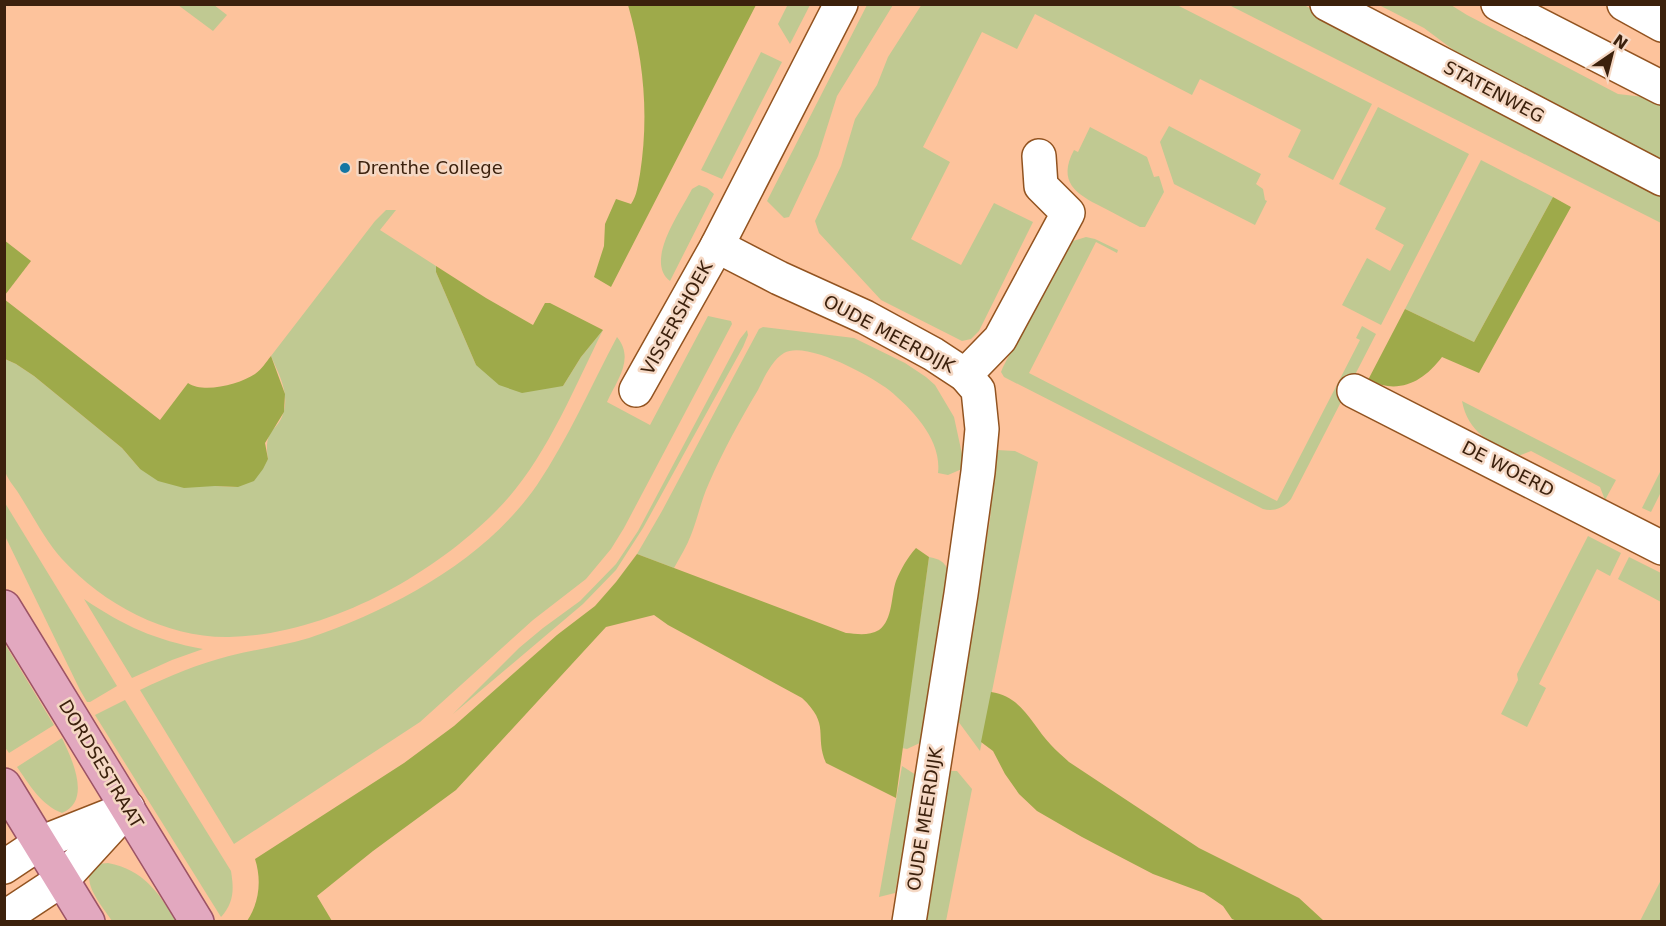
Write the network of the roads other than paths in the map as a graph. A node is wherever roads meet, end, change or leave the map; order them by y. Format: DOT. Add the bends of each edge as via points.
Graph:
graph roads {
  1 [pos="841,4"];
  2 [pos="1327,4"];
  3 [pos="1624,4"];
  4 [pos="1518,7"];
  5 [pos="1662,25"];
  6 [pos="1662,88"];
  7 [pos="1040,156"];
  8 [pos="1662,179"];
  9 [pos="717,246"];
  10 [pos="965,375"];
  11 [pos="636,390"];
  12 [pos="1354,392"];
  13 [pos="1662,548"];
  14 [pos="4,607"];
  15 [pos="4,784"];
  16 [pos="128,808"];
  17 [pos="40,843"];
  18 [pos="4,867"];
  19 [pos="63,879"];
  20 [pos="4,918"];
  21 [pos="88,921"];
  22 [pos="197,921"];
  23 [pos="909,921"];
  1 -- 9 [label="street"];
  2 -- 8 [label="street, STATENWEG"];
  3 -- 5 [label="street"];
  4 -- 6 [label="street"];
  7 -- 10 [label="street" via="1041,186 1068,213 1000,339"];
  9 -- 10 [label="street, OUDE MEERDIJK" via="865,317"];
  9 -- 11 [label="street, VISSERSHOEK"];
  10 -- 23 [label="street, OUDE MEERDIJK" via="978,390 981,440 961,594"];
  12 -- 13 [label="street, DE WOERD"];
  14 -- 16 [label="main road, DORDSESTRAAT"];
  15 -- 17 [label="main road"];
  16 -- 17 [label="street"];
  16 -- 19 [label="street"];
  16 -- 22 [label="main road, DORDSESTRAAT"];
  17 -- 18 [label="street"];
  17 -- 19 [label="main road"];
  19 -- 20 [label="street"];
  19 -- 21 [label="main road"];
}
